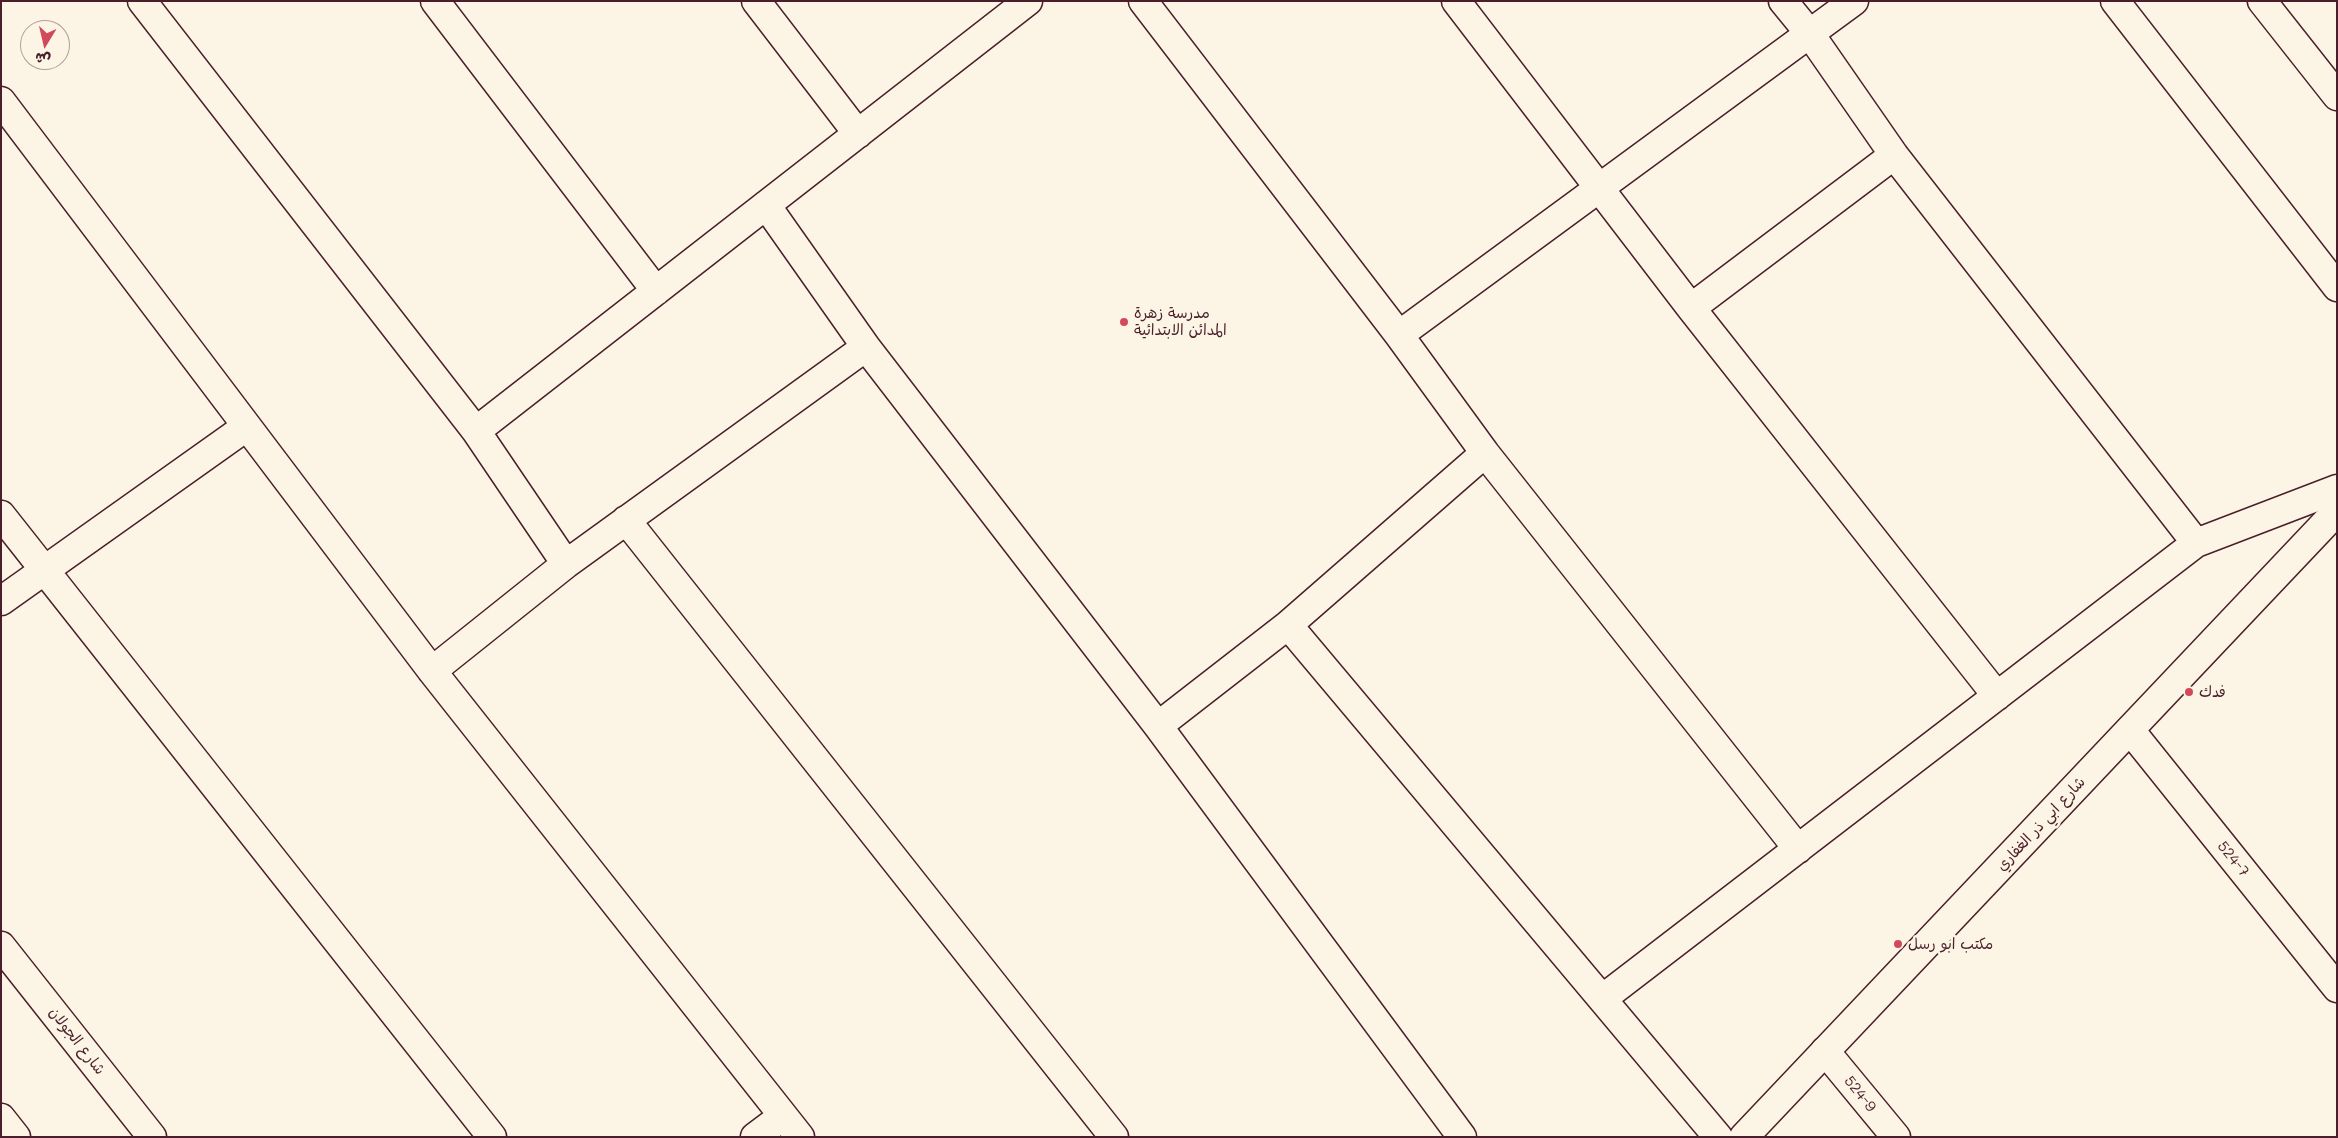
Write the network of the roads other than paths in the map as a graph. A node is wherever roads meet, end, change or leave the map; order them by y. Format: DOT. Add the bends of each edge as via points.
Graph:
graph roads {
  1 [pos="142,1"];
  2 [pos="435,1"];
  3 [pos="756,1"];
  4 [pos="1028,1"];
  5 [pos="1143,1"];
  6 [pos="1456,1"];
  7 [pos="1783,1"];
  8 [pos="1854,1"];
  9 [pos="2115,1"];
  10 [pos="2262,1"];
  11 [pos="1810,34"];
  12 [pos="2337,96"];
  13 [pos="1,101"];
  14 [pos="858,134"];
  15 [pos="1894,155"];
  16 [pos="1600,188"];
  17 [pos="766,205"];
  18 [pos="2337,287"];
  19 [pos="656,291"];
  20 [pos="1690,308"];
  21 [pos="1399,336"];
  22 [pos="866,347"];
  23 [pos="246,427"];
  24 [pos="476,431"];
  25 [pos="1485,453"];
  26 [pos="2337,489"];
  27 [pos="2337,511"];
  28 [pos="1,514"];
  29 [pos="626,520"];
  30 [pos="2196,543"];
  31 [pos="566,564"];
  32 [pos="44,570"];
  33 [pos="1,601"];
  34 [pos="1288,625"];
  35 [pos="432,671"];
  36 [pos="1997,696"];
  37 [pos="1158,726"];
  38 [pos="2130,730"];
  39 [pos="1798,850"];
  40 [pos="1,946"];
  41 [pos="2337,988"];
  42 [pos="1602,999"];
  43 [pos="1825,1051"];
  44 [pos="783,1116"];
  45 [pos="1,1118"];
  46 [pos="16,1137"];
  47 [pos="152,1137"];
  48 [pos="492,1137"];
  49 [pos="755,1137"];
  50 [pos="800,1137"];
  51 [pos="1114,1137"];
  52 [pos="1462,1137"];
  53 [pos="1718,1137"];
  54 [pos="1744,1137"];
  55 [pos="1896,1137"];
  1 -- 24 [label="street"];
  2 -- 19 [label="street"];
  3 -- 14 [label="street"];
  4 -- 14 [label="street"];
  5 -- 21 [label="street"];
  6 -- 16 [label="street"];
  7 -- 11 [label="street"];
  8 -- 11 [label="street"];
  9 -- 18 [label="street"];
  10 -- 12 [label="street"];
  11 -- 15 [label="street"];
  11 -- 16 [label="street"];
  13 -- 23 [label="street"];
  14 -- 17 [label="street"];
  15 -- 20 [label="street"];
  15 -- 30 [label="street"];
  16 -- 20 [label="street"];
  16 -- 21 [label="street"];
  17 -- 19 [label="street"];
  17 -- 22 [label="street"];
  19 -- 24 [label="street"];
  20 -- 36 [label="street"];
  21 -- 25 [label="street"];
  22 -- 29 [label="street"];
  22 -- 37 [label="street"];
  23 -- 32 [label="street"];
  23 -- 35 [label="street"];
  24 -- 31 [label="street"];
  25 -- 34 [label="street"];
  25 -- 39 [label="street"];
  26 -- 30 [label="street"];
  27 -- 38 [label="street, شارع ابي ذر الغفاري"];
  28 -- 32 [label="street"];
  29 -- 31 [label="street"];
  29 -- 51 [label="street"];
  30 -- 36 [label="street"];
  31 -- 35 [label="street"];
  32 -- 33 [label="street"];
  32 -- 48 [label="street"];
  34 -- 37 [label="street"];
  34 -- 42 [label="street"];
  35 -- 44 [label="street"];
  36 -- 39 [label="street"];
  37 -- 52 [label="street"];
  38 -- 41 [label="street, 524-7"];
  38 -- 43 [label="street, شارع ابي ذر الغفاري"];
  39 -- 42 [label="street"];
  40 -- 47 [label="street, شارع الجولان"];
  42 -- 53 [label="street"];
  43 -- 54 [label="street, شارع ابي ذر الغفاري"];
  43 -- 55 [label="street, 524-9"];
  44 -- 49 [label="street"];
  44 -- 50 [label="street"];
  45 -- 46 [label="street"];
}
